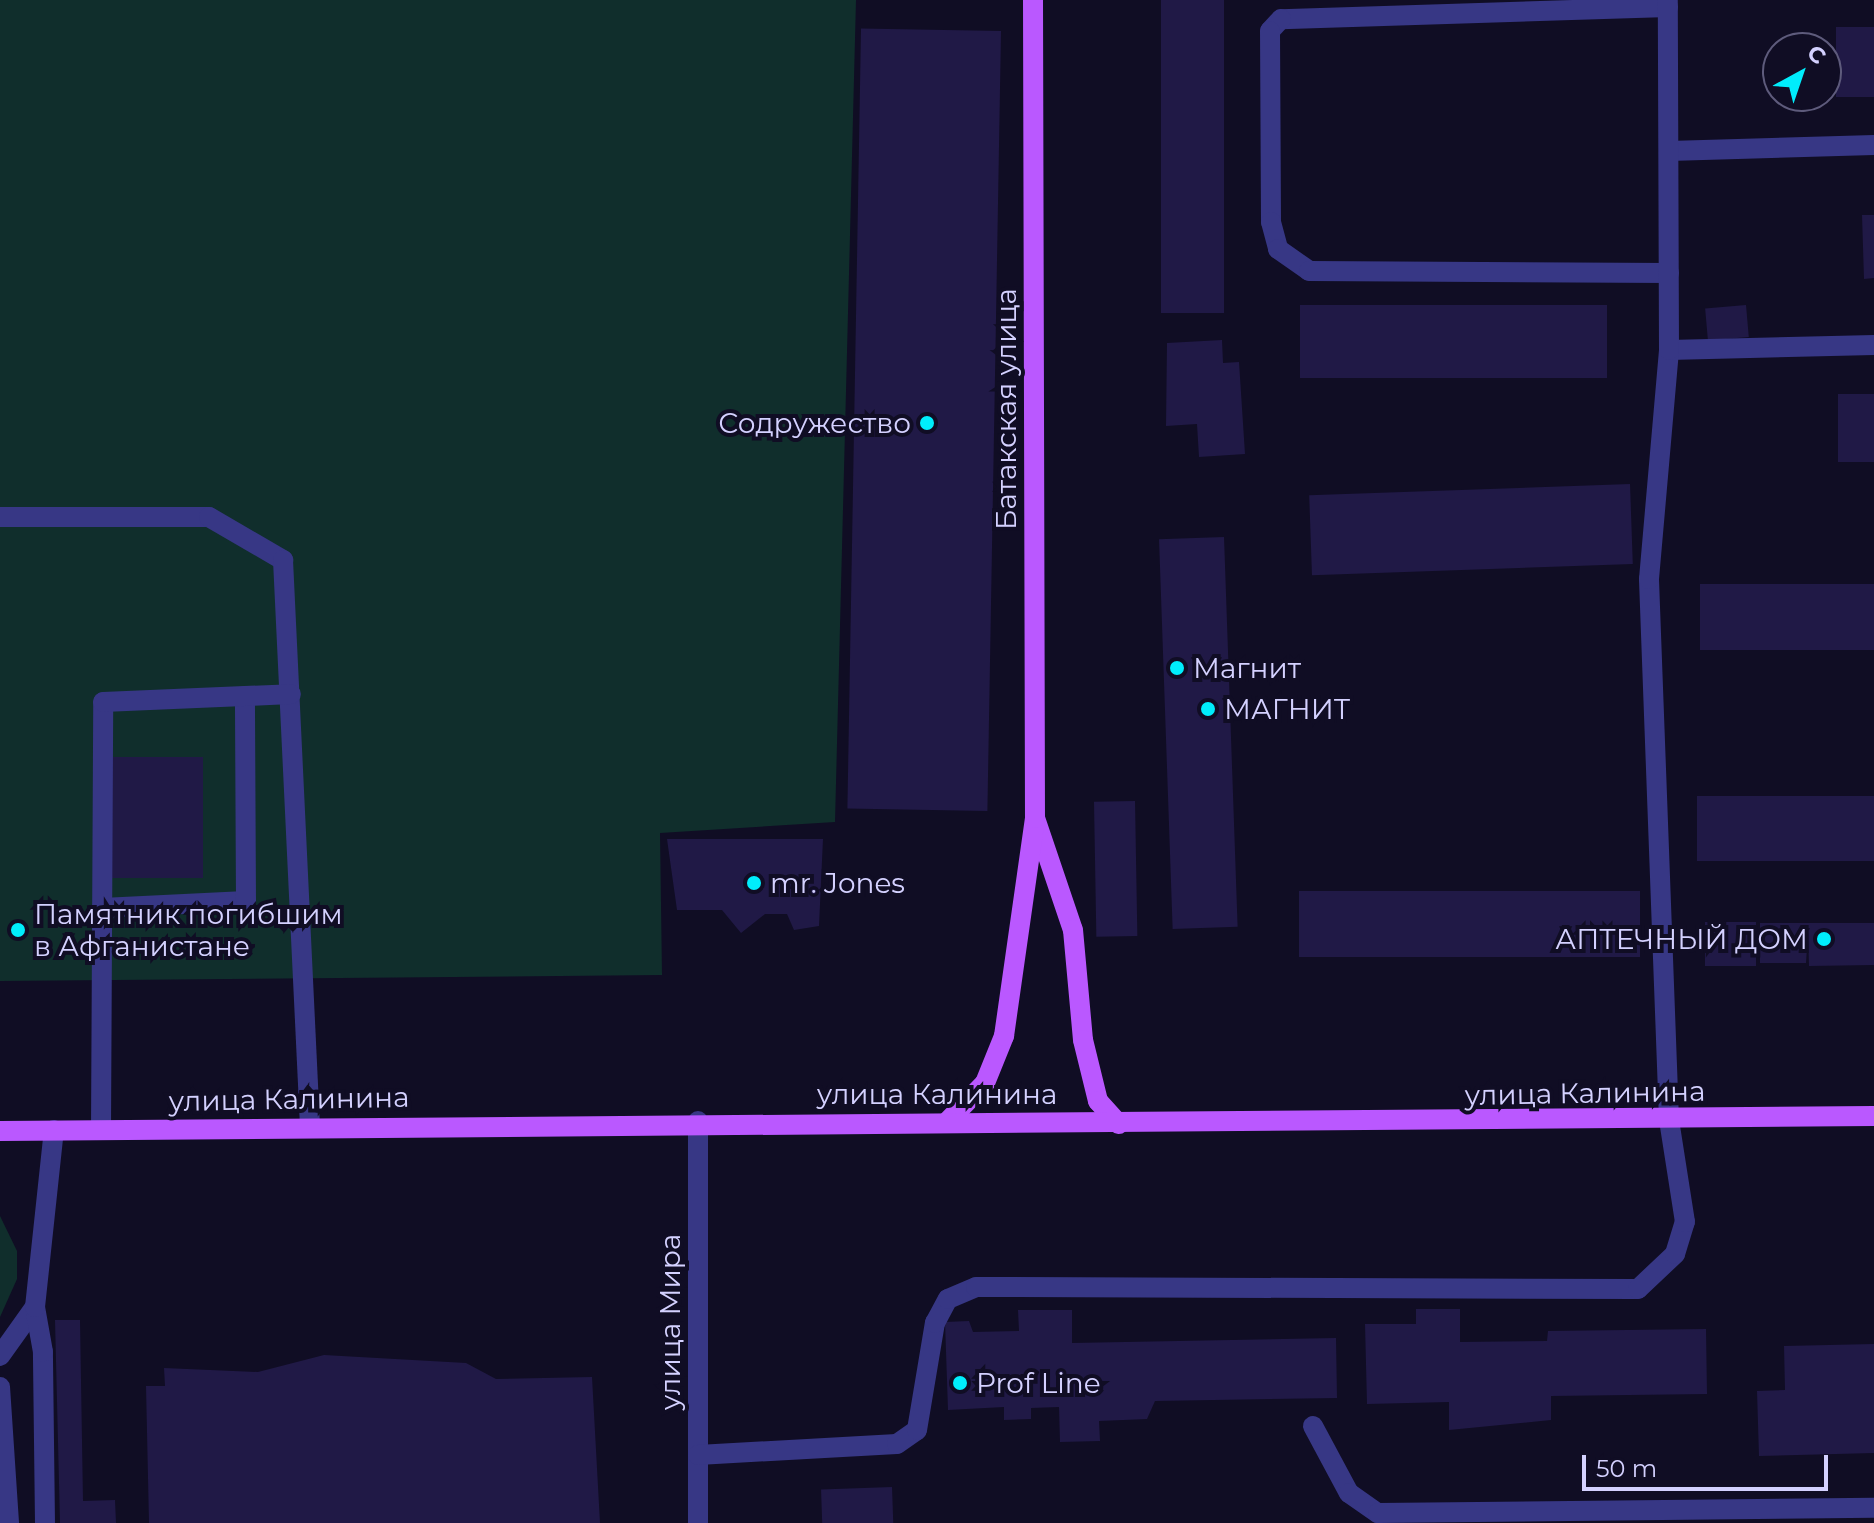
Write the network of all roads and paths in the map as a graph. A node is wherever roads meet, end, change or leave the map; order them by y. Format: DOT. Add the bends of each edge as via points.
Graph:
graph roads {
  1 [pos="1033,0"];
  2 [pos="1668,4"];
  3 [pos="1874,145"];
  4 [pos="1669,151"];
  5 [pos="1669,273"];
  6 [pos="1874,345"];
  7 [pos="1669,350"];
  8 [pos="0,517"];
  9 [pos="291,694"];
  10 [pos="245,696"];
  11 [pos="1035,818"];
  12 [pos="102,908"];
  13 [pos="1874,1116"];
  14 [pos="1669,1120"];
  15 [pos="698,1121"];
  16 [pos="948,1121"];
  17 [pos="1119,1124"];
  18 [pos="310,1127"];
  19 [pos="101,1129"];
  20 [pos="54,1130"];
  21 [pos="0,1131"];
  22 [pos="35,1307"];
  23 [pos="0,1356"];
  24 [pos="0,1387"];
  25 [pos="1313,1426"];
  26 [pos="698,1455"];
  27 [pos="1874,1508"];
  28 [pos="1817,1516"];
  29 [pos="9,1523"];
  30 [pos="45,1523"];
  31 [pos="698,1523"];
  1 -- 11 [label="main road, Батакская улица"];
  2 -- 4 [label="street"];
  2 -- 5 [label="street" via="1281,19 1270,31 1270,63 1271,222 1278,249 1309,271"];
  3 -- 4 [label="street"];
  4 -- 5 [label="street"];
  5 -- 7 [label="street"];
  6 -- 7 [label="street"];
  7 -- 14 [label="street" via="1649,579"];
  8 -- 9 [label="street" via="209,517 283,560"];
  9 -- 10 [label="street"];
  9 -- 18 [label="street"];
  10 -- 12 [label="street" via="103,702"];
  10 -- 12 [label="street" via="246,901"];
  11 -- 16 [label="main road, Батакская улица" via="1004,1036 985,1083"];
  11 -- 17 [label="main road, Батакская улица" via="1073,930 1083,1040 1098,1101"];
  12 -- 19 [label="street"];
  13 -- 14 [label="main road, улица Калинина"];
  14 -- 17 [label="main road, улица Калинина"];
  14 -- 26 [label="street" via="1685,1222 1675,1254 1638,1289 976,1287 948,1299 935,1323 917,1430 897,1444"];
  15 -- 16 [label="main road, улица Калинина"];
  15 -- 18 [label="main road, улица Калинина"];
  15 -- 26 [label="street, улица Мира"];
  16 -- 17 [label="main road, улица Калинина"];
  18 -- 19 [label="main road, улица Калинина"];
  19 -- 20 [label="main road, улица Калинина"];
  20 -- 21 [label="main road, улица Калинина"];
  20 -- 22 [label="street"];
  22 -- 23 [label="street"];
  22 -- 30 [label="street" via="43,1352"];
  24 -- 29 [label="street"];
  25 -- 28 [label="street" via="1349,1493 1378,1513"];
  26 -- 31 [label="street, улица Мира"];
  27 -- 28 [label="street"];
}
